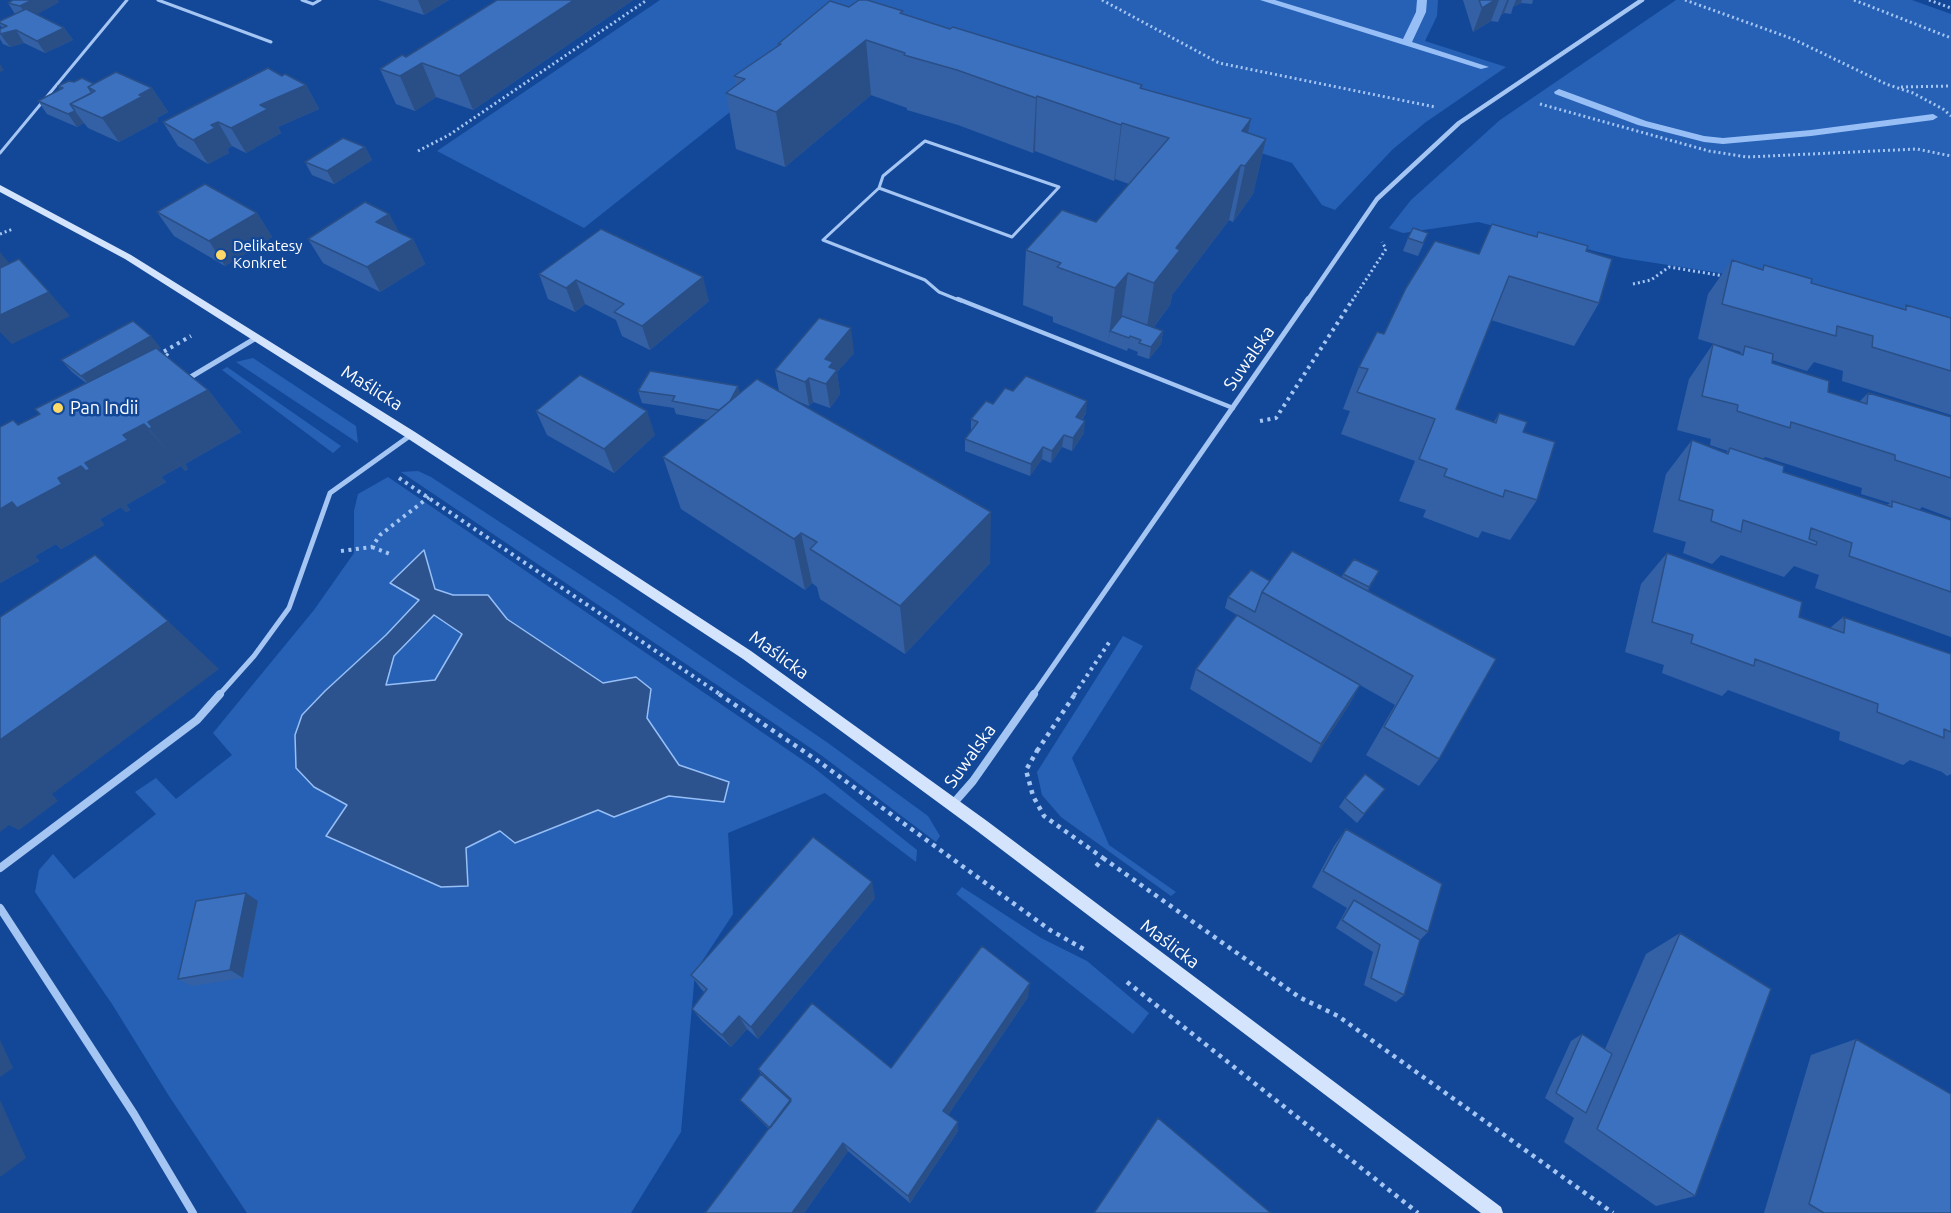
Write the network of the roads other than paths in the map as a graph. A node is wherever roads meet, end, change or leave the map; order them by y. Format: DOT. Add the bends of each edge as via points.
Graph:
graph roads {
  1 [pos="127,0"];
  2 [pos="158,0"];
  3 [pos="302,0"];
  4 [pos="320,0"];
  5 [pos="1642,0"];
  6 [pos="271,42"];
  7 [pos="0,153"];
  8 [pos="0,188"];
  9 [pos="879,188"];
  10 [pos="256,338"];
  11 [pos="180,384"];
  12 [pos="1233,408"];
  13 [pos="411,435"];
  14 [pos="952,805"];
  15 [pos="0,868"];
  16 [pos="0,908"];
  17 [pos="193,1213"];
  18 [pos="1495,1213"];
  1 -- 7 [label="lane"];
  2 -- 6 [label="lane"];
  3 -- 4 [label="lane" via="313,4"];
  5 -- 12 [label="street, Suwalska" via="1459,123 1377,199"];
  8 -- 10 [label="street, Maślicka" via="128,257"];
  9 -- 9 [label="lane" via="1012,237 1059,187 925,141 883,177"];
  9 -- 12 [label="lane" via="823,240 925,280 939,292"];
  10 -- 11 [label="street"];
  10 -- 13 [label="street, Maślicka"];
  12 -- 14 [label="street, Suwalska" via="973,781"];
  13 -- 14 [label="street, Maślicka" via="747,655"];
  13 -- 15 [label="street" via="330,493 289,608 254,656 197,720"];
  14 -- 18 [label="street, Maślicka"];
  16 -- 17 [label="street" via="134,1114"];
}
